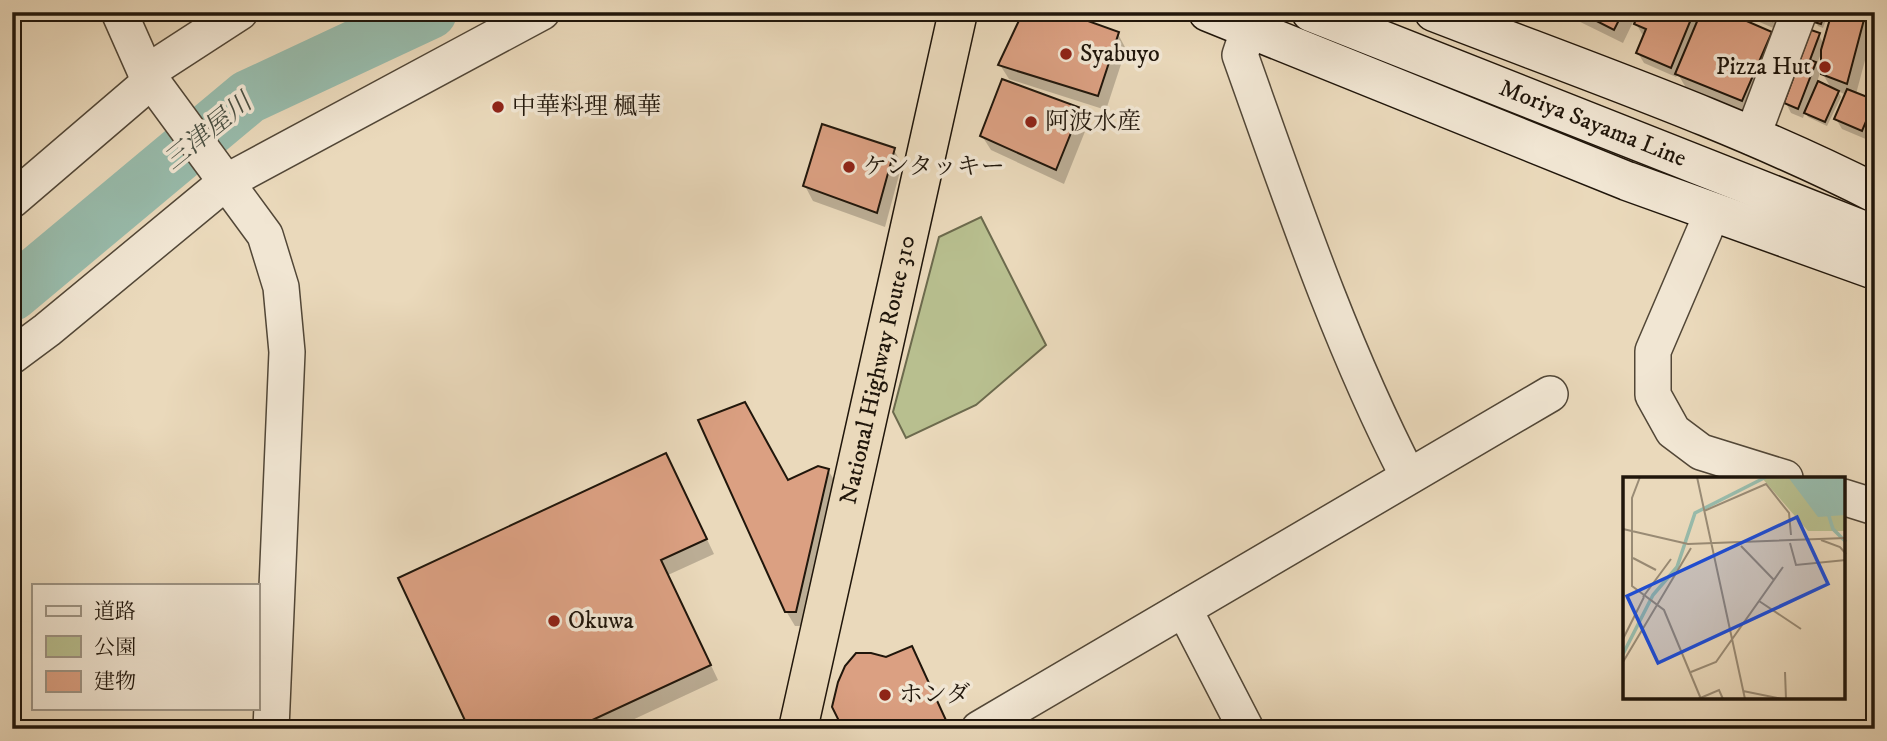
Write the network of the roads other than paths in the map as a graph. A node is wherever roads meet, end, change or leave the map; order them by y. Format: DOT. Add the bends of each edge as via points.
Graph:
graph roads {
  1 [pos="119,12"];
  2 [pos="240,12"];
  3 [pos="542,12"];
  4 [pos="958,12"];
  5 [pos="1208,12"];
  6 [pos="1311,12"];
  7 [pos="1434,12"];
  8 [pos="1799,12"];
  9 [pos="1249,28"];
  10 [pos="149,77"];
  11 [pos="1752,138"];
  12 [pos="222,176"];
  13 [pos="1875,194"];
  14 [pos="12,200"];
  15 [pos="1713,211"];
  16 [pos="1875,235"];
  17 [pos="1875,270"];
  18 [pos="12,356"];
  19 [pos="1550,394"];
  20 [pos="1408,477"];
  21 [pos="1782,477"];
  22 [pos="1845,498"];
  23 [pos="1875,507"];
  24 [pos="1184,609"];
  25 [pos="271,729"];
  26 [pos="798,729"];
  27 [pos="979,729"];
  28 [pos="1246,729"];
  1 -- 10 [label="street"];
  2 -- 10 [label="street"];
  3 -- 12 [label="street"];
  4 -- 26 [label="highway, National Highway Route 310"];
  5 -- 9 [label="main road"];
  6 -- 16 [label="main road, Moriya Sayama Line"];
  7 -- 11 [label="main road"];
  8 -- 11 [label="street"];
  9 -- 15 [label="main road" via="1627,181"];
  9 -- 20 [label="street" via="1240,55 1306,241 1378,417"];
  10 -- 12 [label="street"];
  10 -- 14 [label="street"];
  11 -- 13 [label="main road"];
  12 -- 18 [label="street"];
  12 -- 25 [label="street" via="265,235 284,313 287,352"];
  15 -- 17 [label="main road"];
  15 -- 21 [label="street" via="1653,351 1653,395 1674,430 1701,452"];
  19 -- 20 [label="street"];
  20 -- 24 [label="street"];
  22 -- 23 [label="street"];
  24 -- 27 [label="street"];
  24 -- 28 [label="street"];
}
